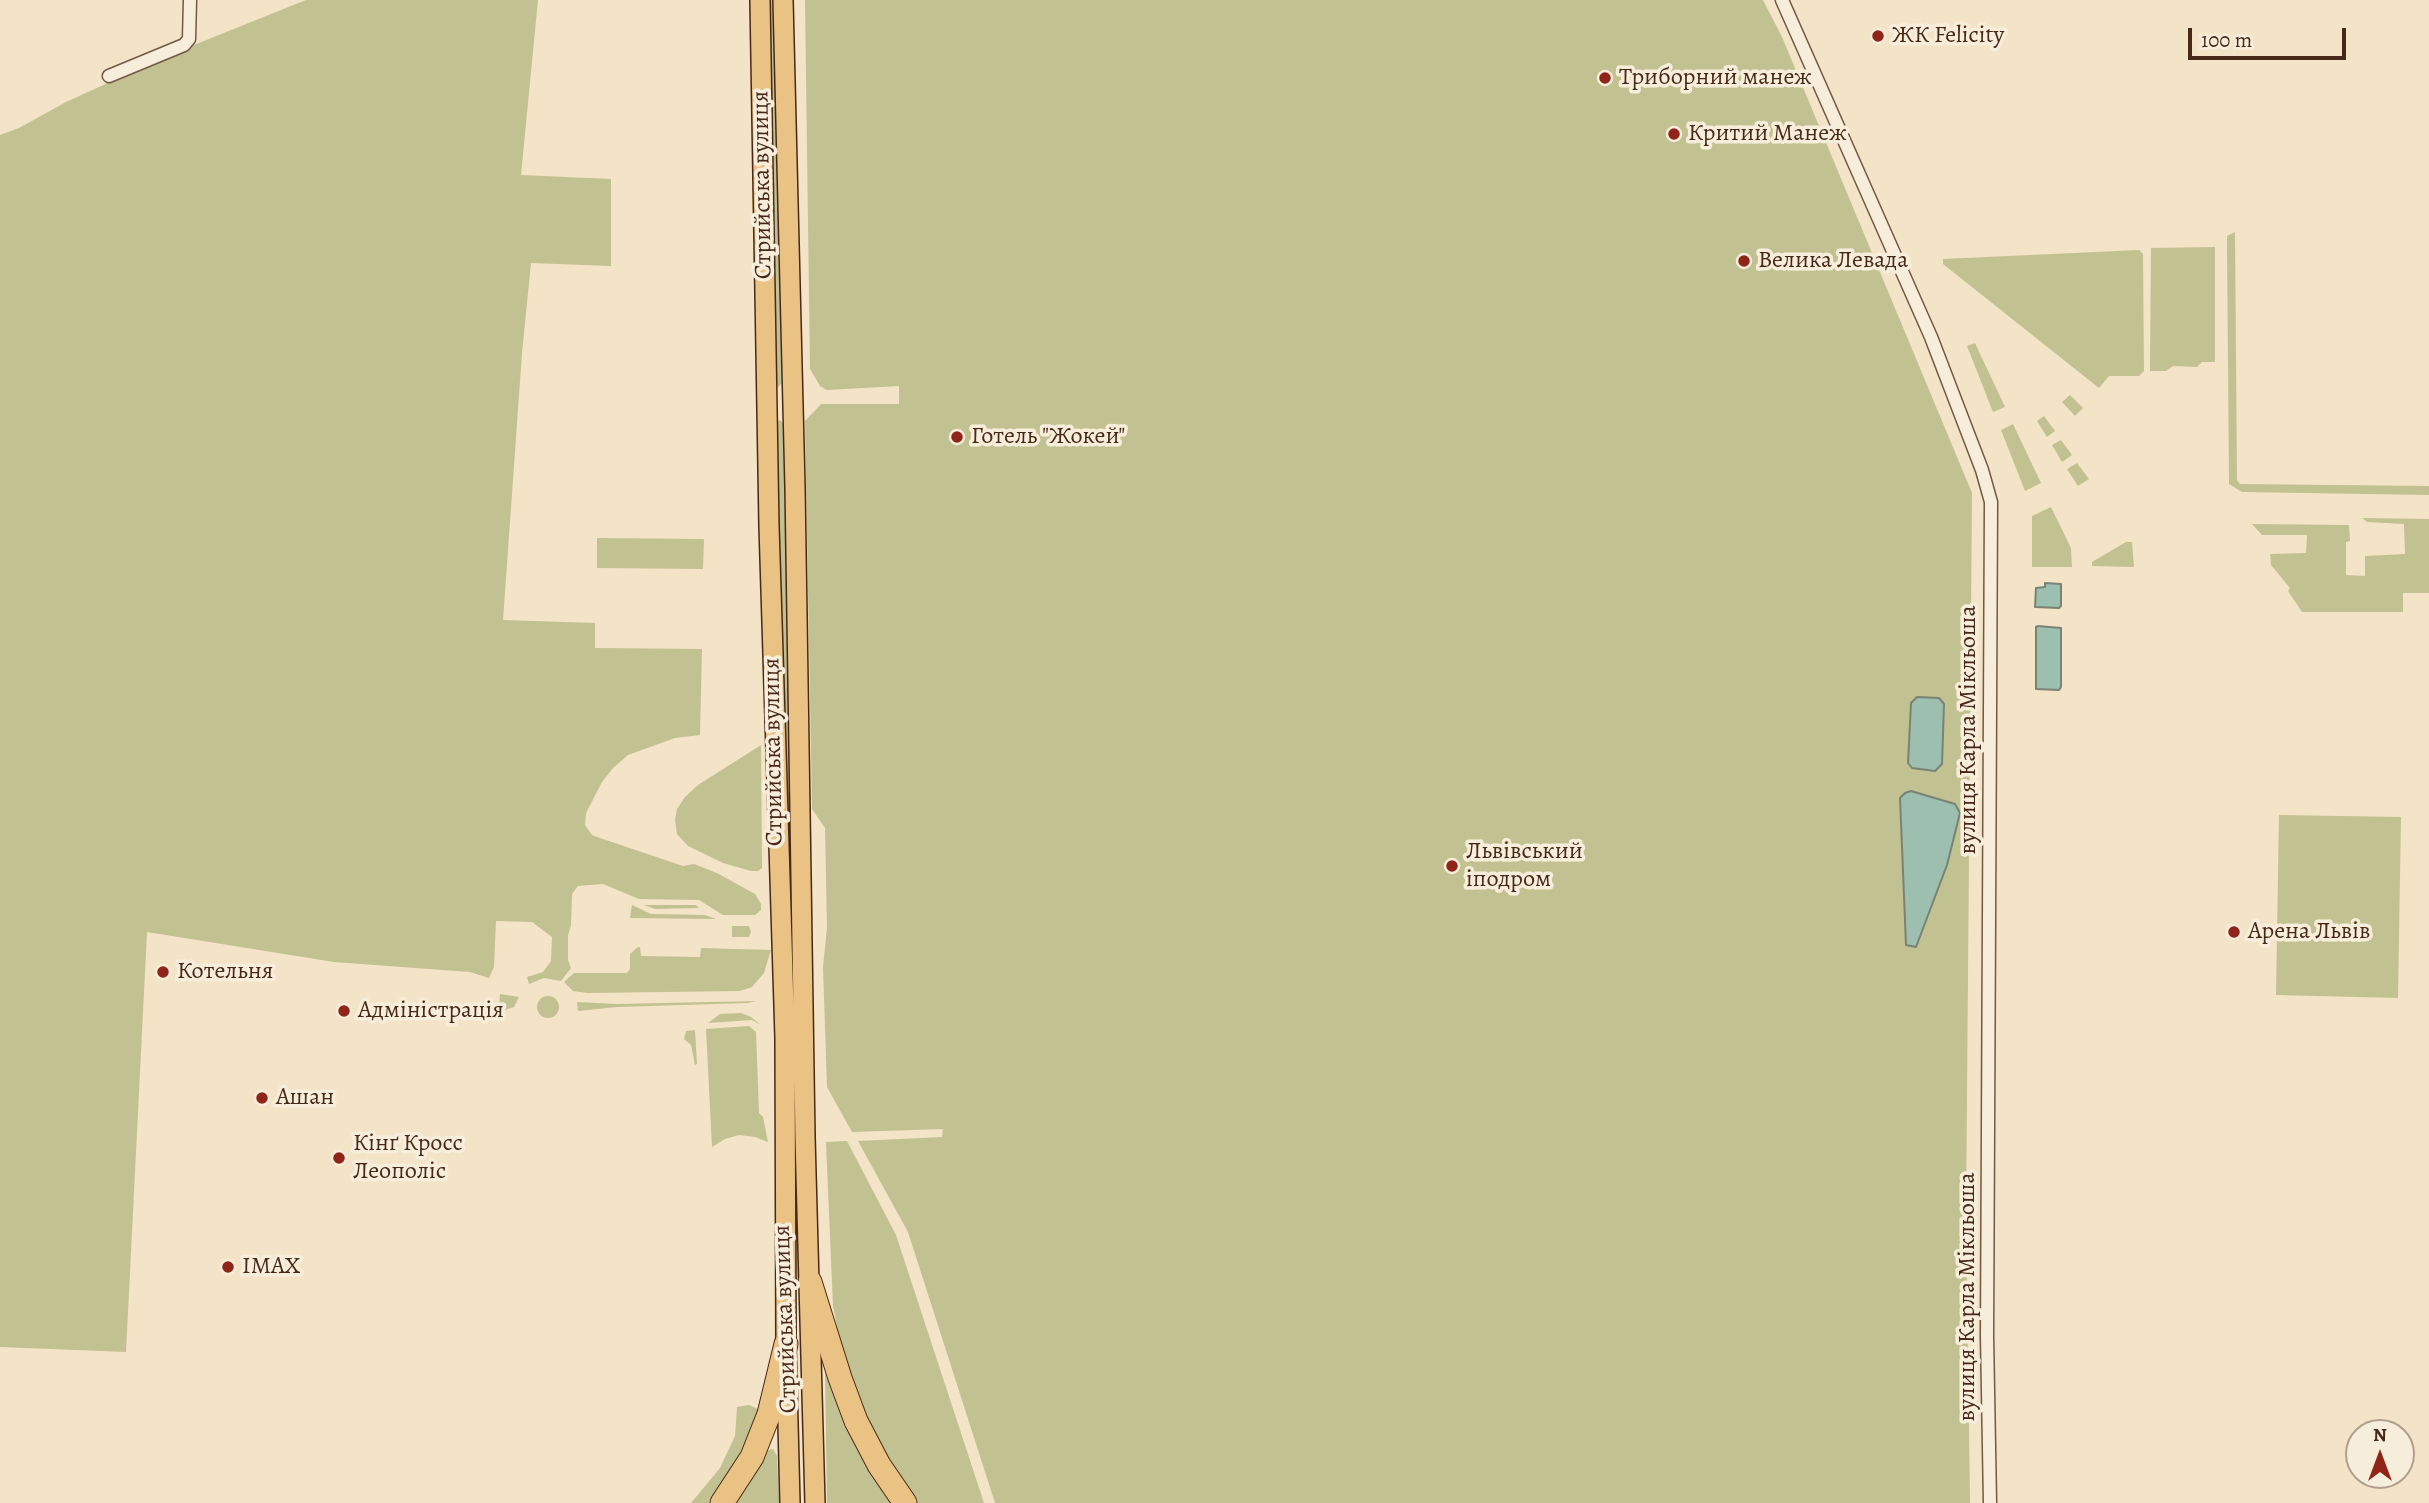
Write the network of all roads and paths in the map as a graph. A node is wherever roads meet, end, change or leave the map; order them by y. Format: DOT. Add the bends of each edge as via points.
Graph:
graph roads {
  1 [pos="190,0"];
  2 [pos="760,0"];
  3 [pos="783,0"];
  4 [pos="1782,0"];
  5 [pos="109,76"];
  6 [pos="783,1000"];
  7 [pos="803,1000"];
  8 [pos="810,1282"];
  9 [pos="786,1344"];
  10 [pos="722,1503"];
  11 [pos="790,1503"];
  12 [pos="815,1503"];
  13 [pos="905,1503"];
  14 [pos="1990,1503"];
  1 -- 5 [label="street" via="189,39 184,45"];
  2 -- 6 [label="main road, Стрийська вулиця"];
  3 -- 7 [label="main road, Стрийська вулиця"];
  4 -- 14 [label="street, вулиця Карла Мікльоша" via="1931,337 1991,502"];
  6 -- 7 [label="main road"];
  6 -- 9 [label="main road, Стрийська вулиця"];
  7 -- 8 [label="main road, Стрийська вулиця"];
  8 -- 12 [label="main road, Стрийська вулиця"];
  8 -- 13 [label="highway" via="856,1420"];
  9 -- 10 [label="highway" via="769,1414 752,1457"];
  9 -- 11 [label="main road, Стрийська вулиця"];
}
